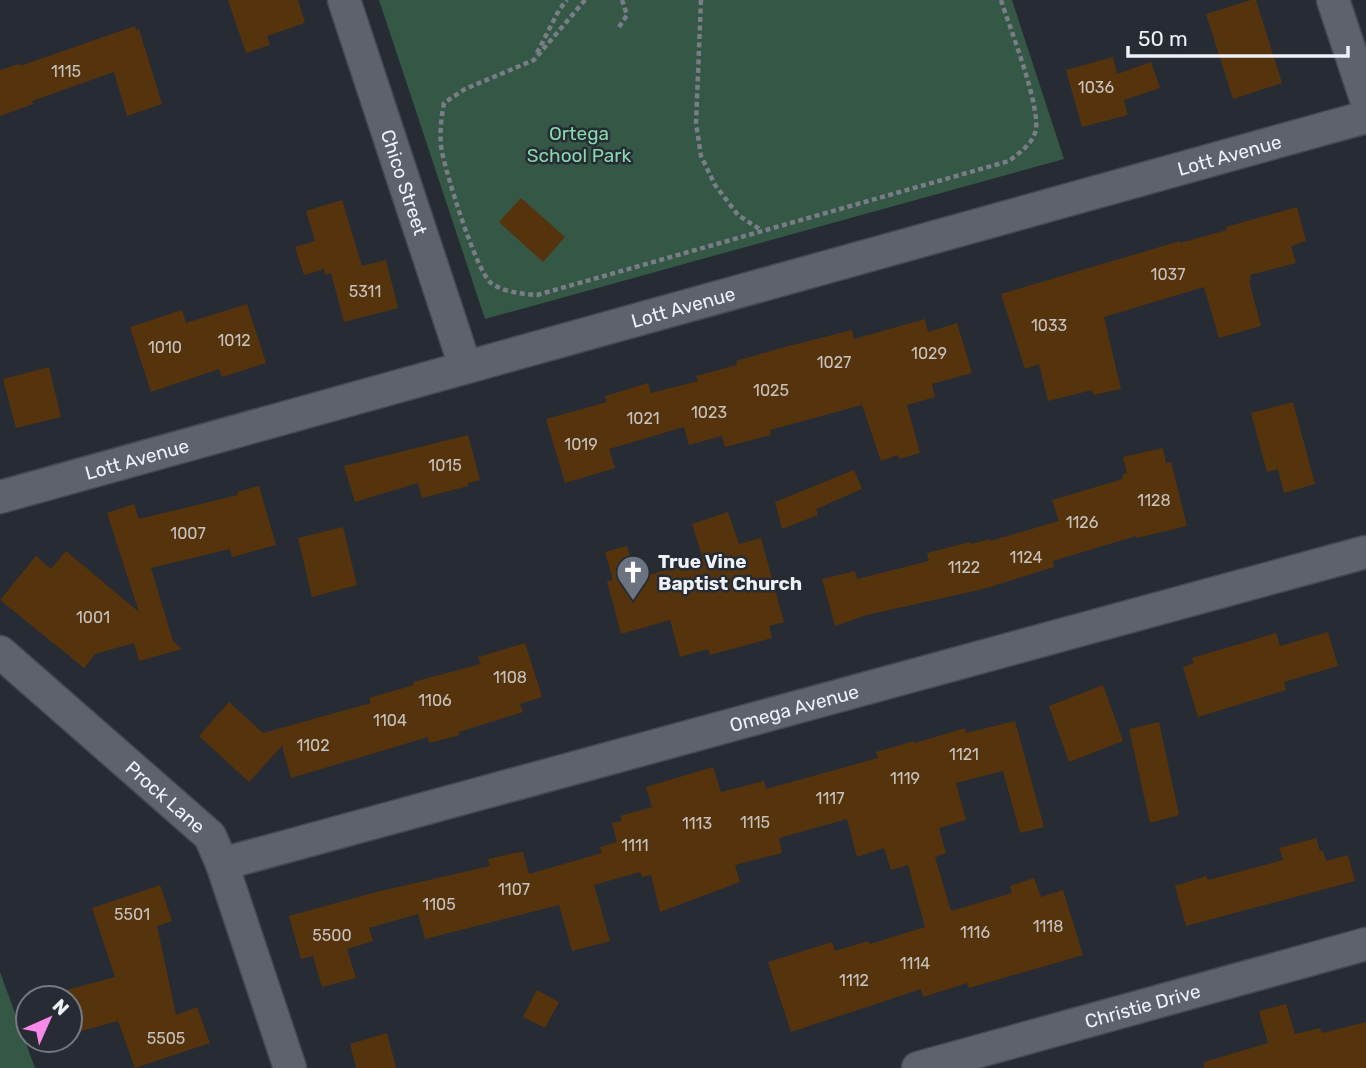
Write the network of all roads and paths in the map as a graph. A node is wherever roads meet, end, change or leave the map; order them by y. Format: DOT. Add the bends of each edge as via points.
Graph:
graph roads {
  1 [pos="344,0"];
  2 [pos="567,0"];
  3 [pos="585,0"];
  4 [pos="622,0"];
  5 [pos="701,0"];
  6 [pos="1001,0"];
  7 [pos="1333,0"];
  8 [pos="619,27"];
  9 [pos="534,61"];
  10 [pos="1366,99"];
  11 [pos="1366,117"];
  12 [pos="762,230"];
  13 [pos="465,366"];
  14 [pos="0,497"];
  15 [pos="1366,552"];
  16 [pos="0,652"];
  17 [pos="222,864"];
  18 [pos="1366,944"];
  19 [pos="289,1068"];
  20 [pos="918,1068"];
  1 -- 13 [label="street, Chico Street"];
  2 -- 9 [label="path"];
  3 -- 9 [label="path"];
  4 -- 8 [label="path" via="628,15"];
  5 -- 12 [label="path" via="696,123 701,156 737,215"];
  6 -- 12 [label="path" via="1036,110 1035,132 1024,149 1009,161"];
  7 -- 10 [label="street"];
  9 -- 12 [label="path" via="465,89 444,103 442,153 477,263 491,283 514,293 537,295"];
  11 -- 13 [label="street, Lott Avenue"];
  13 -- 14 [label="street, Lott Avenue"];
  15 -- 17 [label="street, Omega Avenue"];
  16 -- 17 [label="street, Prock Lane" via="210,836"];
  17 -- 19 [label="street, Prock Lane"];
  18 -- 20 [label="street, Christie Drive"];
}
